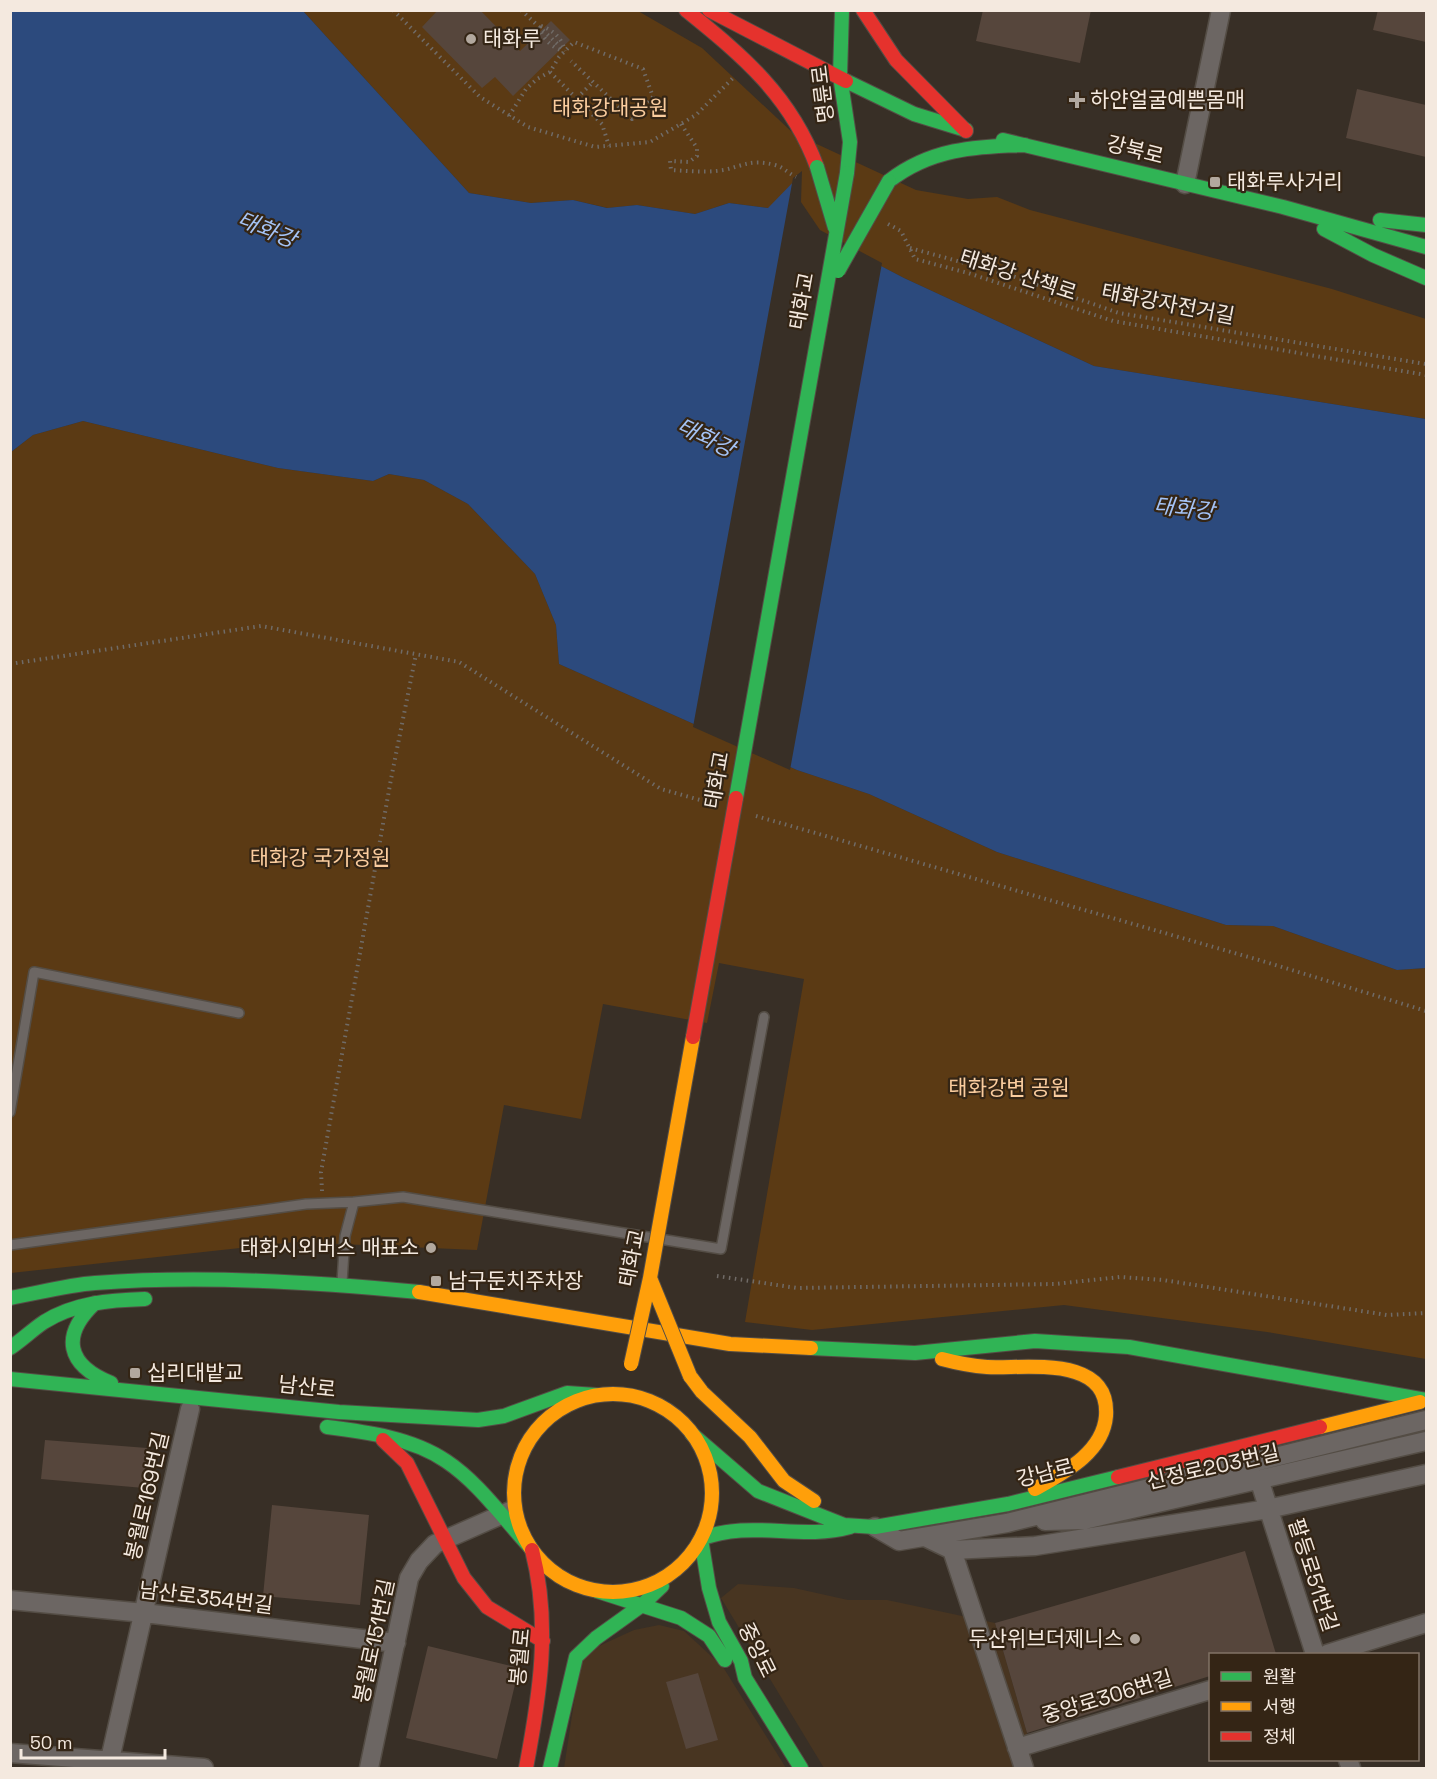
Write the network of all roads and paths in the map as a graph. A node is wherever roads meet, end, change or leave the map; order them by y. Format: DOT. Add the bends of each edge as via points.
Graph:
graph roads {
  1 [pos="393,10"];
  2 [pos="521,10"];
  3 [pos="686,10"];
  4 [pos="710,10"];
  5 [pos="842,10"];
  6 [pos="863,10"];
  7 [pos="1221,10"];
  8 [pos="565,51"];
  9 [pos="571,61"];
  10 [pos="550,72"];
  11 [pos="736,75"];
  12 [pos="840,76"];
  13 [pos="593,82"];
  14 [pos="577,98"];
  15 [pos="509,116"];
  16 [pos="681,124"];
  17 [pos="966,130"];
  18 [pos="1025,145"];
  19 [pos="609,146"];
  20 [pos="847,173"];
  21 [pos="804,180"];
  22 [pos="1185,184"];
  23 [pos="1283,207"];
  24 [pos="1426,225"];
  25 [pos="901,231"];
  26 [pos="836,233"];
  27 [pos="1426,247"];
  28 [pos="910,248"];
  29 [pos="1426,278"];
  30 [pos="823,297"];
  31 [pos="1426,364"];
  32 [pos="1426,375"];
  33 [pos="416,654"];
  34 [pos="10,664"];
  35 [pos="718,805"];
  36 [pos="753,815"];
  37 [pos="1426,1011"];
  38 [pos="239,1013"];
  39 [pos="764,1017"];
  40 [pos="10,1112"];
  41 [pos="354,1202"];
  42 [pos="322,1204"];
  43 [pos="10,1245"];
  44 [pos="717,1276"];
  45 [pos="650,1278"];
  46 [pos="240,1281"];
  47 [pos="341,1285"];
  48 [pos="206,1295"];
  49 [pos="10,1298"];
  50 [pos="162,1299"];
  51 [pos="95,1303"];
  52 [pos="1426,1313"];
  53 [pos="10,1348"];
  54 [pos="915,1353"];
  55 [pos="10,1379"];
  56 [pos="629,1379"];
  57 [pos="141,1392"];
  58 [pos="596,1395"];
  59 [pos="1426,1400"];
  60 [pos="106,1403"];
  61 [pos="190,1409"];
  62 [pos="1426,1420"];
  63 [pos="281,1421"];
  64 [pos="315,1425"];
  65 [pos="692,1434"];
  66 [pos="380,1437"];
  67 [pos="1426,1441"];
  68 [pos="1426,1474"];
  69 [pos="1258,1479"];
  70 [pos="1008,1504"];
  71 [pos="1268,1509"];
  72 [pos="507,1512"];
  73 [pos="1007,1523"];
  74 [pos="856,1526"];
  75 [pos="875,1527"];
  76 [pos="927,1538"];
  77 [pos="447,1539"];
  78 [pos="701,1539"];
  79 [pos="531,1549"];
  80 [pos="952,1550"];
  81 [pos="672,1574"];
  82 [pos="597,1591"];
  83 [pos="10,1600"];
  84 [pos="640,1606"];
  85 [pos="144,1613"];
  86 [pos="1426,1623"];
  87 [pos="543,1641"];
  88 [pos="396,1643"];
  89 [pos="1315,1653"];
  90 [pos="1330,1653"];
  91 [pos="745,1678"];
  92 [pos="1209,1690"];
  93 [pos="1017,1748"];
  94 [pos="10,1753"];
  95 [pos="109,1765"];
  96 [pos="204,1768"];
  97 [pos="369,1768"];
  98 [pos="526,1768"];
  99 [pos="550,1768"];
  100 [pos="801,1768"];
  101 [pos="1024,1768"];
  1 -- 15 [label="path" via="480,96"];
  2 -- 8 [label="path"];
  3 -- 26 [label="main road, bridge" via="743,56 806,135"];
  4 -- 12 [label="main road, 강북로"];
  5 -- 12 [label="main road, 명륜로"];
  6 -- 17 [label="main road" via="918,86"];
  7 -- 22 [label="street"];
  8 -- 10 [label="path"];
  8 -- 13 [label="path" via="574,42 643,69 653,97 632,119"];
  9 -- 13 [label="path"];
  10 -- 14 [label="path"];
  10 -- 15 [label="path" via="526,89"];
  11 -- 16 [label="path" via="696,115"];
  12 -- 17 [label="main road, 강북로" via="914,114"];
  12 -- 20 [label="main road, 명륜로" via="850,142"];
  13 -- 14 [label="path"];
  14 -- 19 [label="path" via="602,124"];
  15 -- 19 [label="path" via="528,127 584,144"];
  16 -- 19 [label="path" via="650,142"];
  16 -- 21 [label="path" via="697,148 695,160 670,161 671,170 707,172 744,162 779,165"];
  17 -- 18 [label="main road, 강북로"];
  18 -- 22 [label="main road, 강북로"];
  18 -- 30 [label="main road, bridge" via="970,147 929,155 908,164 889,181 873,205"];
  20 -- 26 [label="main road, 태화교, bridge"];
  22 -- 23 [label="main road, 강북로"];
  23 -- 24 [label="main road"];
  23 -- 27 [label="main road, 강북로"];
  23 -- 29 [label="main road"];
  25 -- 28 [label="path, 태화강 산책로"];
  26 -- 30 [label="main road, 태화교, bridge"];
  28 -- 31 [label="path, 태화강자전거길" via="1012,276 1119,313"];
  28 -- 32 [label="path, 태화강 산책로" via="915,259 1113,321"];
  30 -- 45 [label="main road, 태화교, bridge"];
  33 -- 34 [label="path" via="261,626"];
  33 -- 35 [label="path" via="459,662 661,789"];
  33 -- 42 [label="path" via="321,1172"];
  36 -- 37 [label="path"];
  38 -- 40 [label="lane" via="34,972"];
  39 -- 41 [label="lane" via="721,1249 402,1197"];
  41 -- 42 [label="lane"];
  41 -- 47 [label="lane" via="345,1236"];
  42 -- 43 [label="lane"];
  44 -- 52 [label="path" via="797,1288 1055,1284 1120,1277 1163,1280 1387,1315"];
  45 -- 56 [label="main road, 태화교, bridge"];
  45 -- 74 [label="main road, bridge" via="690,1376 702,1392 750,1437 784,1481"];
  46 -- 47 [label="main road"];
  46 -- 48 [label="main road"];
  46 -- 49 [label="main road" via="94,1283"];
  47 -- 54 [label="main road" via="441,1294 730,1344"];
  50 -- 51 [label="main road"];
  51 -- 53 [label="main road" via="46,1320"];
  51 -- 57 [label="main road" via="75,1325 72,1338 79,1365 88,1375"];
  54 -- 59 [label="main road" via="1035,1341 1130,1347"];
  54 -- 70 [label="main road" via="977,1366 1065,1368 1087,1375 1101,1389 1107,1407 1104,1428 1092,1447 1063,1473"];
  55 -- 57 [label="main road, 남산로"];
  56 -- 58 [label="main road"];
  56 -- 65 [label="main road" via="685,1423"];
  57 -- 58 [label="main road, 남산로" via="339,1412 478,1420 504,1416 567,1393"];
  58 -- 72 [label="main road" via="553,1414 534,1432 521,1454"];
  59 -- 70 [label="main road, 강남로"];
  60 -- 61 [label="main road, 남산로"];
  61 -- 63 [label="main road, 남산로"];
  61 -- 85 [label="street, 봉월로169번길"];
  62 -- 73 [label="street"];
  64 -- 66 [label="main road, 남산로"];
  65 -- 74 [label="main road, 강남로" via="758,1491 844,1525"];
  65 -- 78 [label="main road" via="704,1450 713,1483 711,1516"];
  66 -- 72 [label="main road, 남산로" via="419,1448 445,1461"];
  66 -- 77 [label="main road" via="407,1463"];
  67 -- 69 [label="street, 신정로203번길"];
  68 -- 71 [label="street"];
  69 -- 71 [label="street, 팔등로51번길"];
  69 -- 73 [label="street, 신정로203번길" via="1084,1520"];
  70 -- 75 [label="main road, 강남로"];
  71 -- 80 [label="street" via="1035,1546"];
  71 -- 89 [label="street, 팔등로51번길"];
  72 -- 77 [label="street, 봉월로151번길"];
  72 -- 79 [label="main road"];
  73 -- 76 [label="street"];
  74 -- 75 [label="main road, 강남로"];
  74 -- 78 [label="main road" via="817,1534 752,1528 714,1533"];
  75 -- 76 [label="street" via="899,1541"];
  76 -- 80 [label="street"];
  77 -- 87 [label="main road" via="464,1578 488,1608"];
  77 -- 88 [label="street, 봉월로151번길" via="435,1544 409,1578"];
  78 -- 81 [label="main road"];
  78 -- 91 [label="main road, 중앙로" via="710,1594 724,1633 746,1668"];
  79 -- 82 [label="main road" via="559,1577"];
  79 -- 87 [label="main road, 봉월로" via="544,1605"];
  80 -- 93 [label="street"];
  81 -- 82 [label="main road" via="646,1588 615,1593"];
  81 -- 84 [label="main road"];
  82 -- 84 [label="main road"];
  83 -- 85 [label="street, 남산로354번길"];
  84 -- 91 [label="main road" via="681,1618 709,1636 732,1672"];
  84 -- 99 [label="main road" via="588,1643 576,1657"];
  85 -- 88 [label="street, 남산로354번길"];
  85 -- 95 [label="street, 봉월로169번길"];
  86 -- 90 [label="street"];
  87 -- 98 [label="main road, 봉월로"];
  88 -- 97 [label="street, 봉월로151번길"];
  91 -- 100 [label="main road, 중앙로"];
  92 -- 93 [label="street, 중앙로306번길"];
  93 -- 101 [label="street"];
  94 -- 95 [label="street"];
  95 -- 96 [label="street"];
}
